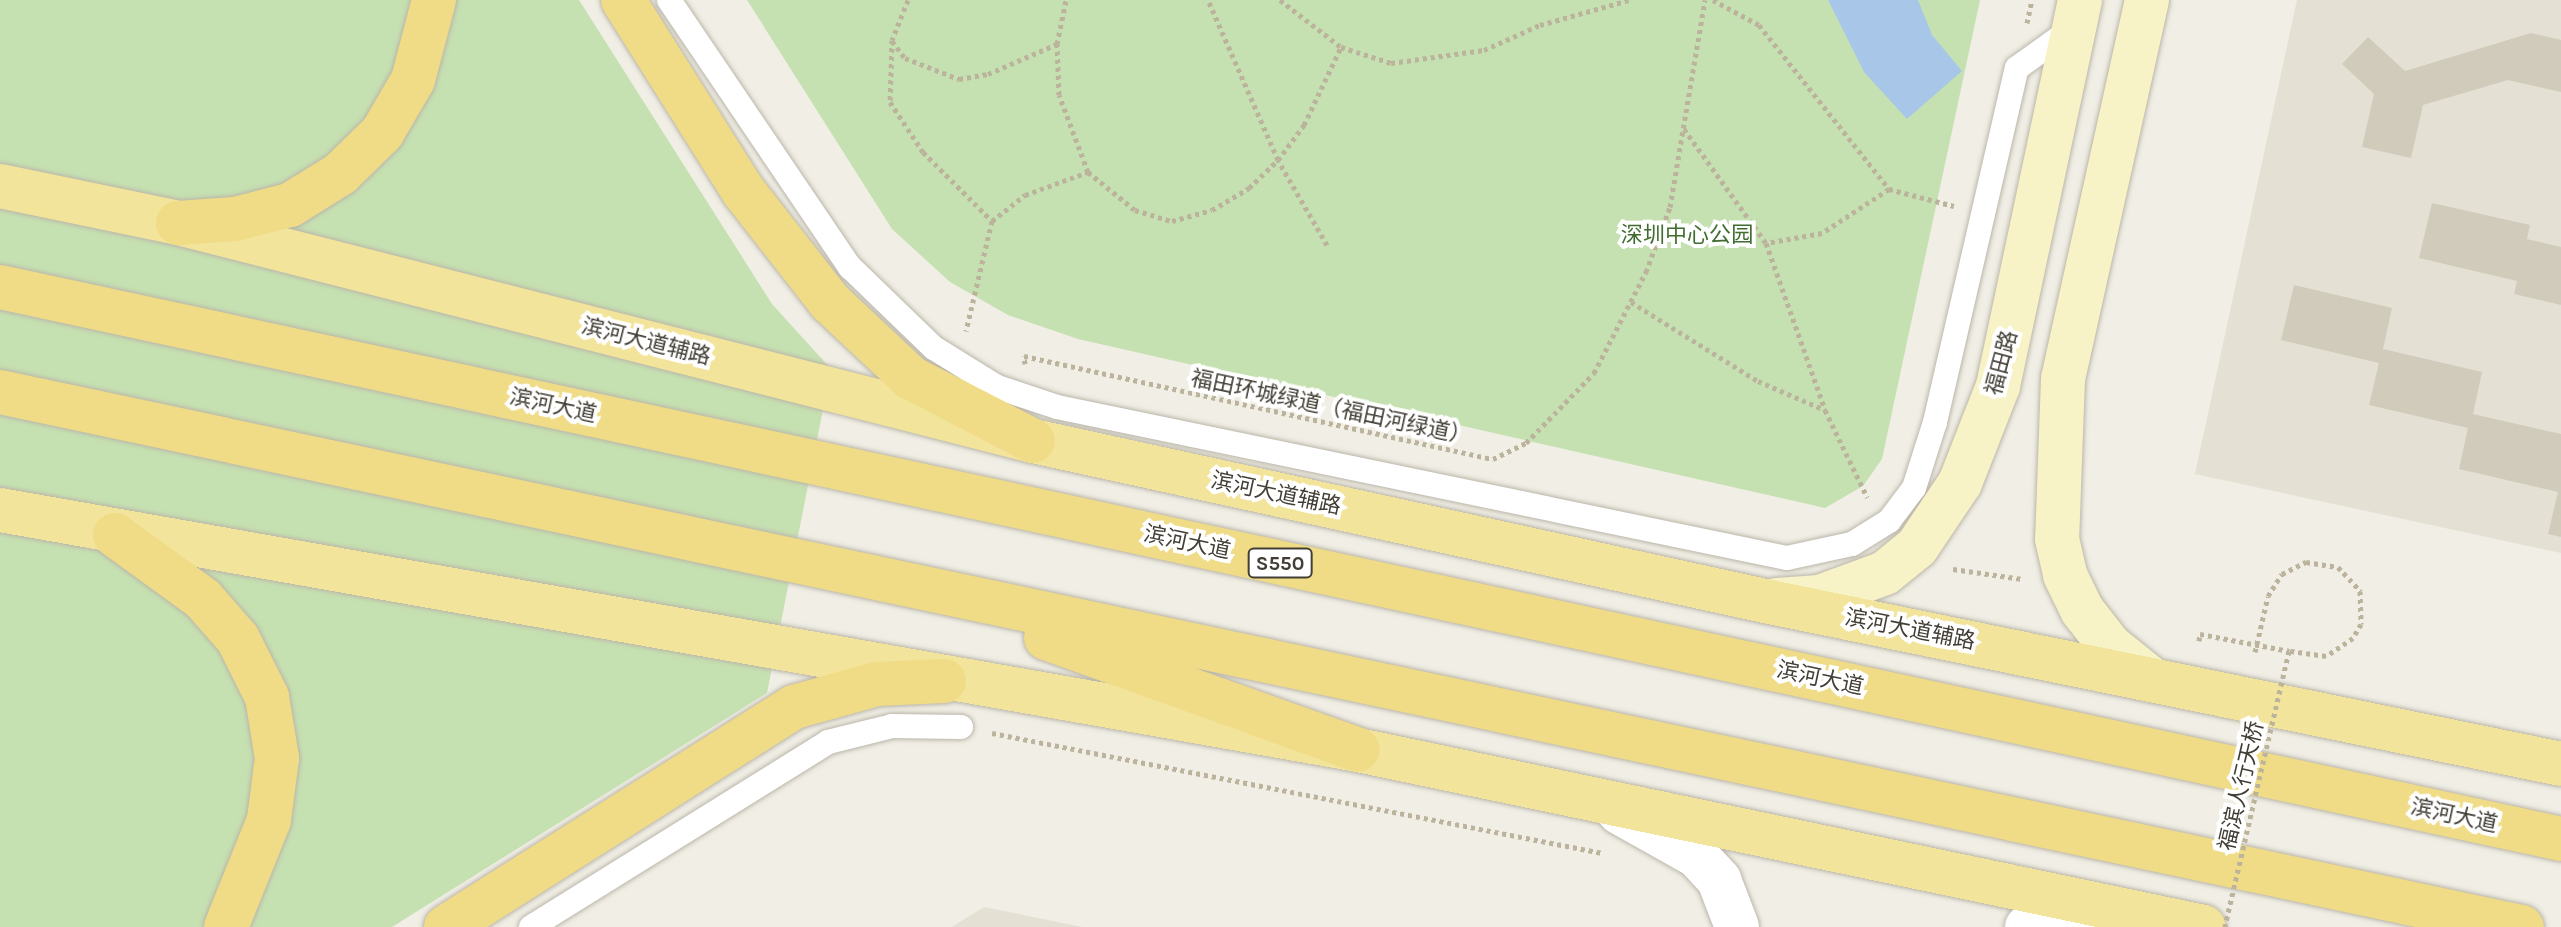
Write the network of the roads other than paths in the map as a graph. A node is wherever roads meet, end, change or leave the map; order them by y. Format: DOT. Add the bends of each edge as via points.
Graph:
graph roads {
  1 [pos="434,0"];
  2 [pos="623,0"];
  3 [pos="669,0"];
  4 [pos="2147,0"];
  5 [pos="2077,13"];
  6 [pos="0,186"];
  7 [pos="178,223"];
  8 [pos="0,287"];
  9 [pos="0,392"];
  10 [pos="1033,441"];
  11 [pos="0,510"];
  12 [pos="115,535"];
  13 [pos="890,581"];
  14 [pos="1765,601"];
  15 [pos="2151,679"];
  16 [pos="944,681"];
  17 [pos="961,727"];
  18 [pos="1358,750"];
  19 [pos="2561,764"];
  20 [pos="1599,803"];
  21 [pos="2561,839"];
  22 [pos="2190,924"];
  23 [pos="226,927"];
  24 [pos="446,927"];
  25 [pos="531,927"];
  26 [pos="1737,927"];
  27 [pos="2027,927"];
  28 [pos="2522,927"];
  1 -- 7 [label="highway" via="413,80 382,133 340,174 290,205 235,219"];
  2 -- 10 [label="highway" via="744,192 830,302 911,378"];
  3 -- 5 [label="lane" via="850,267 934,348 997,387 1057,407 1738,552 1787,558 1852,544 1889,521 1914,488 1927,458 2017,68"];
  4 -- 15 [label="main road" via="2063,379 2057,539 2082,610 2110,646"];
  5 -- 14 [label="main road, 福田路" via="1998,386 1960,483 1917,547 1885,573 1820,597"];
  6 -- 7 [label="main road, 滨河大道辅路"];
  7 -- 10 [label="main road, 滨河大道辅路"];
  8 -- 21 [label="highway, 滨河大道 / S550"];
  9 -- 13 [label="highway"];
  10 -- 14 [label="main road, 滨河大道辅路"];
  11 -- 12 [label="main road"];
  12 -- 16 [label="main road"];
  12 -- 23 [label="highway" via="203,599 238,639 267,697 277,758 269,820"];
  13 -- 18 [label="highway"];
  13 -- 28 [label="highway"];
  14 -- 15 [label="main road, 滨河大道辅路"];
  15 -- 19 [label="main road, 滨河大道辅路"];
  16 -- 18 [label="main road"];
  16 -- 24 [label="highway" via="877,684 794,707"];
  17 -- 25 [label="lane" via="892,726 828,742"];
  18 -- 20 [label="main road"];
  20 -- 22 [label="main road"];
  20 -- 26 [label="street" via="1697,856 1719,880"];
  22 -- 27 [label="street" via="2095,919"];
}
